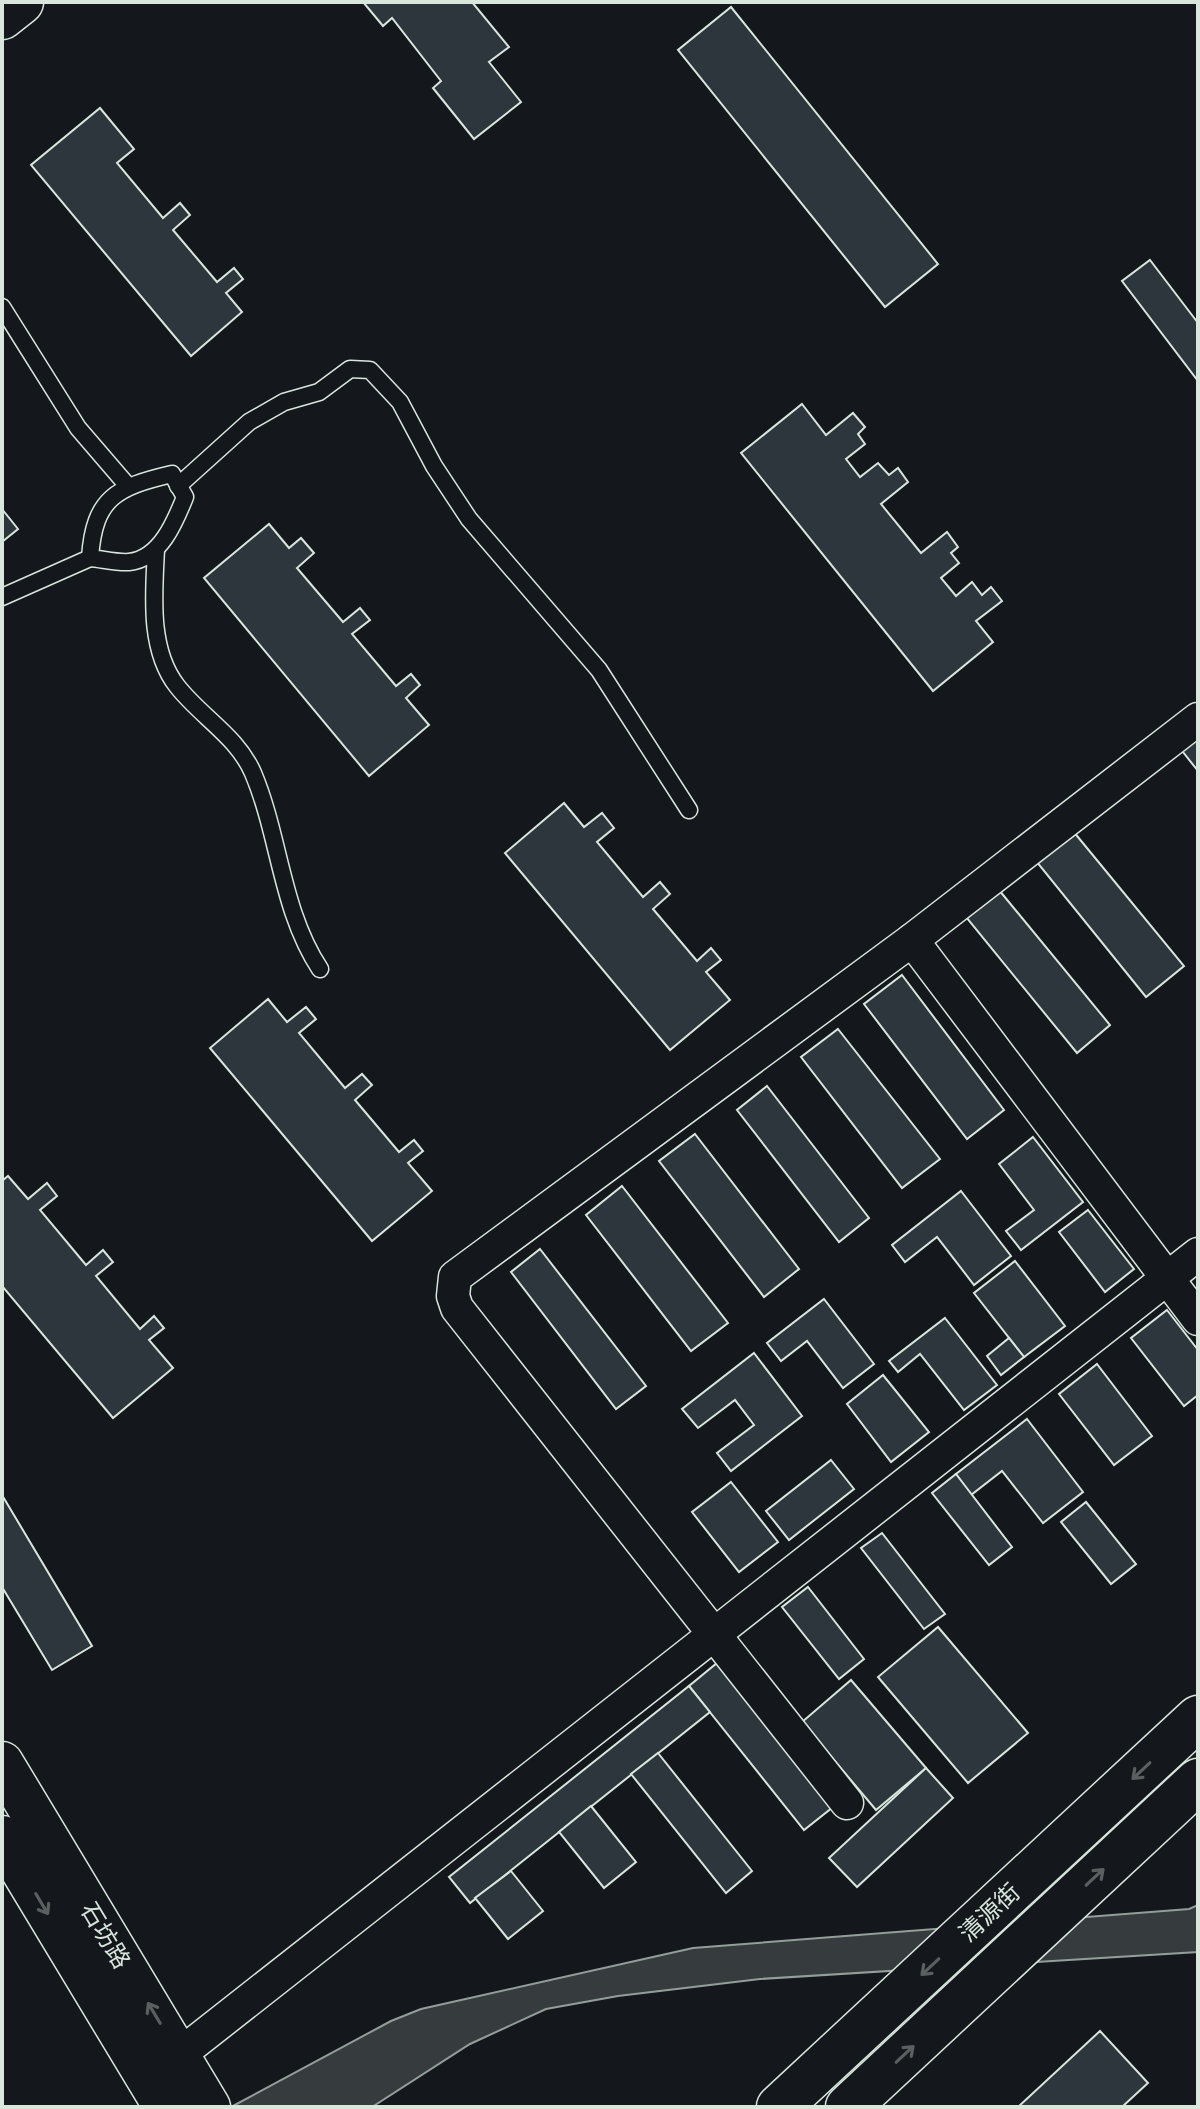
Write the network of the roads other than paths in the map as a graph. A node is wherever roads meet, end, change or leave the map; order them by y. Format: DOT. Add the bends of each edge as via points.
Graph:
graph roads {
  1 [pos="21,2"];
  2 [pos="2,17"];
  3 [pos="2,307"];
  4 [pos="127,485"];
  5 [pos="178,486"];
  6 [pos="156,549"];
  7 [pos="90,558"];
  8 [pos="2,597"];
  9 [pos="1198,719"];
  10 [pos="689,810"];
  11 [pos="912,940"];
  12 [pos="320,969"];
  13 [pos="1198,1254"];
  14 [pos="1167,1278"];
  15 [pos="1198,1319"];
  16 [pos="715,1634"];
  17 [pos="1198,1718"];
  18 [pos="2,1763"];
  19 [pos="1198,1781"];
  20 [pos="847,1803"];
  21 [pos="2,1837"];
  22 [pos="179,2055"];
  23 [pos="209,2106"];
  24 [pos="165,2107"];
  25 [pos="779,2107"];
  26 [pos="848,2107"];
  1 -- 2 [label="main road"];
  3 -- 4 [label="lane" via="78,428"];
  4 -- 5 [label="lane" via="172,474"];
  4 -- 7 [label="lane" via="92,527"];
  5 -- 6 [label="lane" via="185,497"];
  5 -- 10 [label="lane" via="249,422 284,402 319,392 350,369 370,370 400,402 469,519 599,670"];
  6 -- 7 [label="lane" via="131,562"];
  6 -- 12 [label="lane" via="154,609 161,655 176,685 233,742 252,772 301,940"];
  7 -- 8 [label="lane"];
  9 -- 11 [label="street"];
  11 -- 14 [label="street"];
  11 -- 16 [label="street" via="455,1277 457,1308"];
  13 -- 14 [label="street"];
  14 -- 15 [label="street"];
  14 -- 16 [label="street"];
  16 -- 20 [label="street"];
  16 -- 22 [label="street"];
  17 -- 25 [label="main road, 清源街, one-way"];
  22 -- 18 [label="street, 石坊路, one-way"];
  26 -- 19 [label="main road, 清源街, one-way"];
  21 -- 24 [label="street, 石坊路, one-way"];
  22 -- 23 [label="street, 石坊路"];
}
